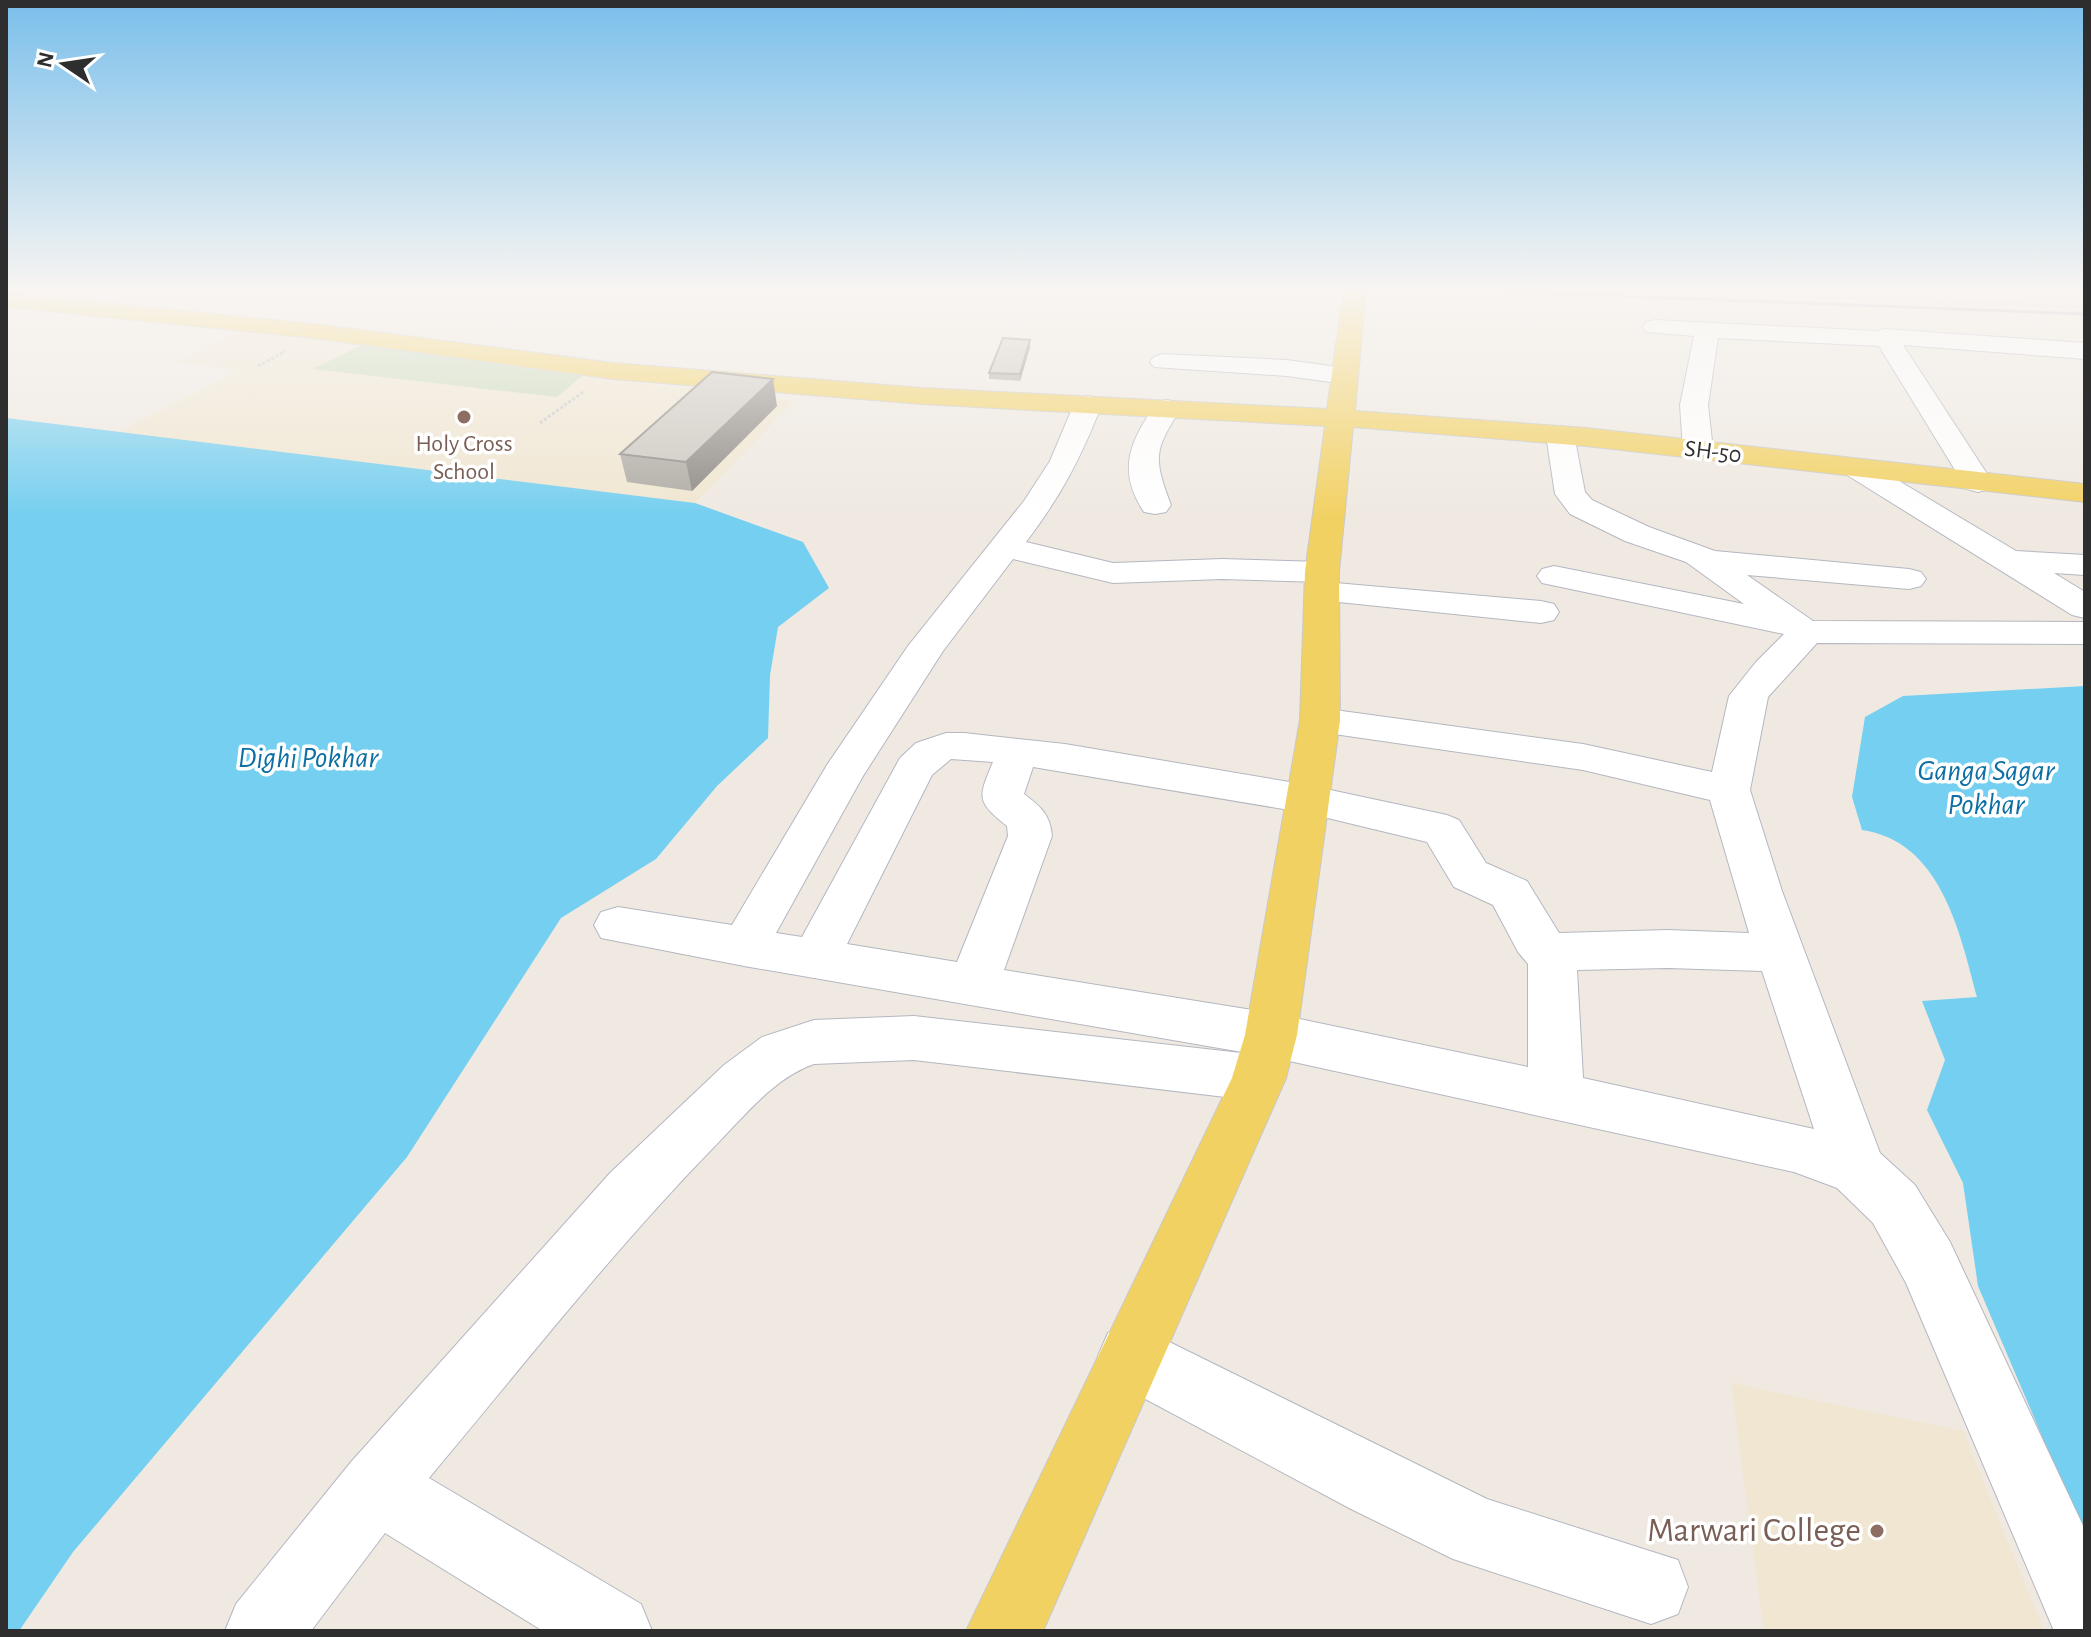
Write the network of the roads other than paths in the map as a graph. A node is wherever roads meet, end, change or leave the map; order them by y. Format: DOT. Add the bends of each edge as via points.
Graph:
graph roads {
  1 [pos="564,364"];
  2 [pos="1258,364"];
  3 [pos="1346,364"];
  4 [pos="1701,364"];
  5 [pos="1901,364"];
  6 [pos="1344,383"];
  7 [pos="1088,404"];
  8 [pos="1167,408"];
  9 [pos="1560,435"];
  10 [pos="1698,450"];
  11 [pos="1858,469"];
  12 [pos="1978,483"];
  13 [pos="2085,493"];
  14 [pos="1155,505"];
  15 [pos="1006,547"];
  16 [pos="2008,560"];
  17 [pos="1706,561"];
  18 [pos="2085,565"];
  19 [pos="1554,576"];
  20 [pos="1909,579"];
  21 [pos="1322,582"];
  22 [pos="2085,607"];
  23 [pos="1541,612"];
  24 [pos="1800,628"];
  25 [pos="2085,633"];
  26 [pos="1320,720"];
  27 [pos="1018,752"];
  28 [pos="1729,790"];
  29 [pos="1307,799"];
  30 [pos="618,925"];
  31 [pos="744,947"];
  32 [pos="1781,953"];
  33 [pos="815,958"];
  34 [pos="1553,960"];
  35 [pos="974,984"];
  36 [pos="1265,1056"];
  37 [pos="1557,1096"];
  38 [pos="1857,1169"];
  39 [pos="1131,1356"];
  40 [pos="376,1487"];
  41 [pos="1651,1587"];
  42 [pos="2085,1614"];
  43 [pos="263,1631"];
  44 [pos="614,1631"];
  45 [pos="1004,1631"];
  1 -- 7 [label="main road, SH-50" via="922,396"];
  2 -- 6 [label="street"];
  3 -- 6 [label="main road"];
  4 -- 10 [label="street" via="1694,405"];
  5 -- 12 [label="street"];
  6 -- 8 [label="main road, SH-50"];
  6 -- 9 [label="main road, SH-50"];
  6 -- 21 [label="main road"];
  7 -- 8 [label="main road, SH-50"];
  7 -- 15 [label="street" via="1065,461"];
  8 -- 14 [label="street" via="1140,453"];
  9 -- 10 [label="main road, SH-50"];
  9 -- 17 [label="street" via="1570,494 1581,507"];
  10 -- 11 [label="main road, SH-50"];
  11 -- 12 [label="main road, SH-50"];
  11 -- 16 [label="street"];
  12 -- 13 [label="main road, SH-50"];
  15 -- 21 [label="street" via="1105,572 1222,569"];
  15 -- 31 [label="street" via="927,646 842,775"];
  16 -- 18 [label="street"];
  16 -- 22 [label="street"];
  17 -- 20 [label="street"];
  17 -- 24 [label="street"];
  19 -- 24 [label="street"];
  21 -- 23 [label="street"];
  21 -- 26 [label="main road"];
  24 -- 25 [label="street"];
  24 -- 28 [label="street" via="1749,696"];
  26 -- 28 [label="street" via="1583,757"];
  26 -- 29 [label="main road"];
  27 -- 29 [label="street"];
  27 -- 33 [label="street" via="946,746 915,768"];
  27 -- 35 [label="street" via="1003,800 1029,820 1030,836"];
  28 -- 32 [label="street"];
  29 -- 34 [label="street" via="1443,831 1470,875 1510,893 1526,926"];
  29 -- 36 [label="main road"];
  30 -- 31 [label="street"];
  31 -- 33 [label="street"];
  32 -- 34 [label="street" via="1568,949"];
  32 -- 38 [label="street"];
  33 -- 35 [label="street"];
  34 -- 37 [label="street"];
  35 -- 36 [label="street"];
  36 -- 37 [label="street"];
  36 -- 39 [label="main road"];
  36 -- 40 [label="street" via="914,1038 814,1042 781,1053 743,1081 631,1192"];
  37 -- 38 [label="street" via="1794,1147"];
  38 -- 42 [label="street" via="1894,1204 1928,1263"];
  39 -- 41 [label="street" via="1479,1533"];
  39 -- 45 [label="main road"];
  40 -- 43 [label="street"];
  40 -- 44 [label="street"];
}
